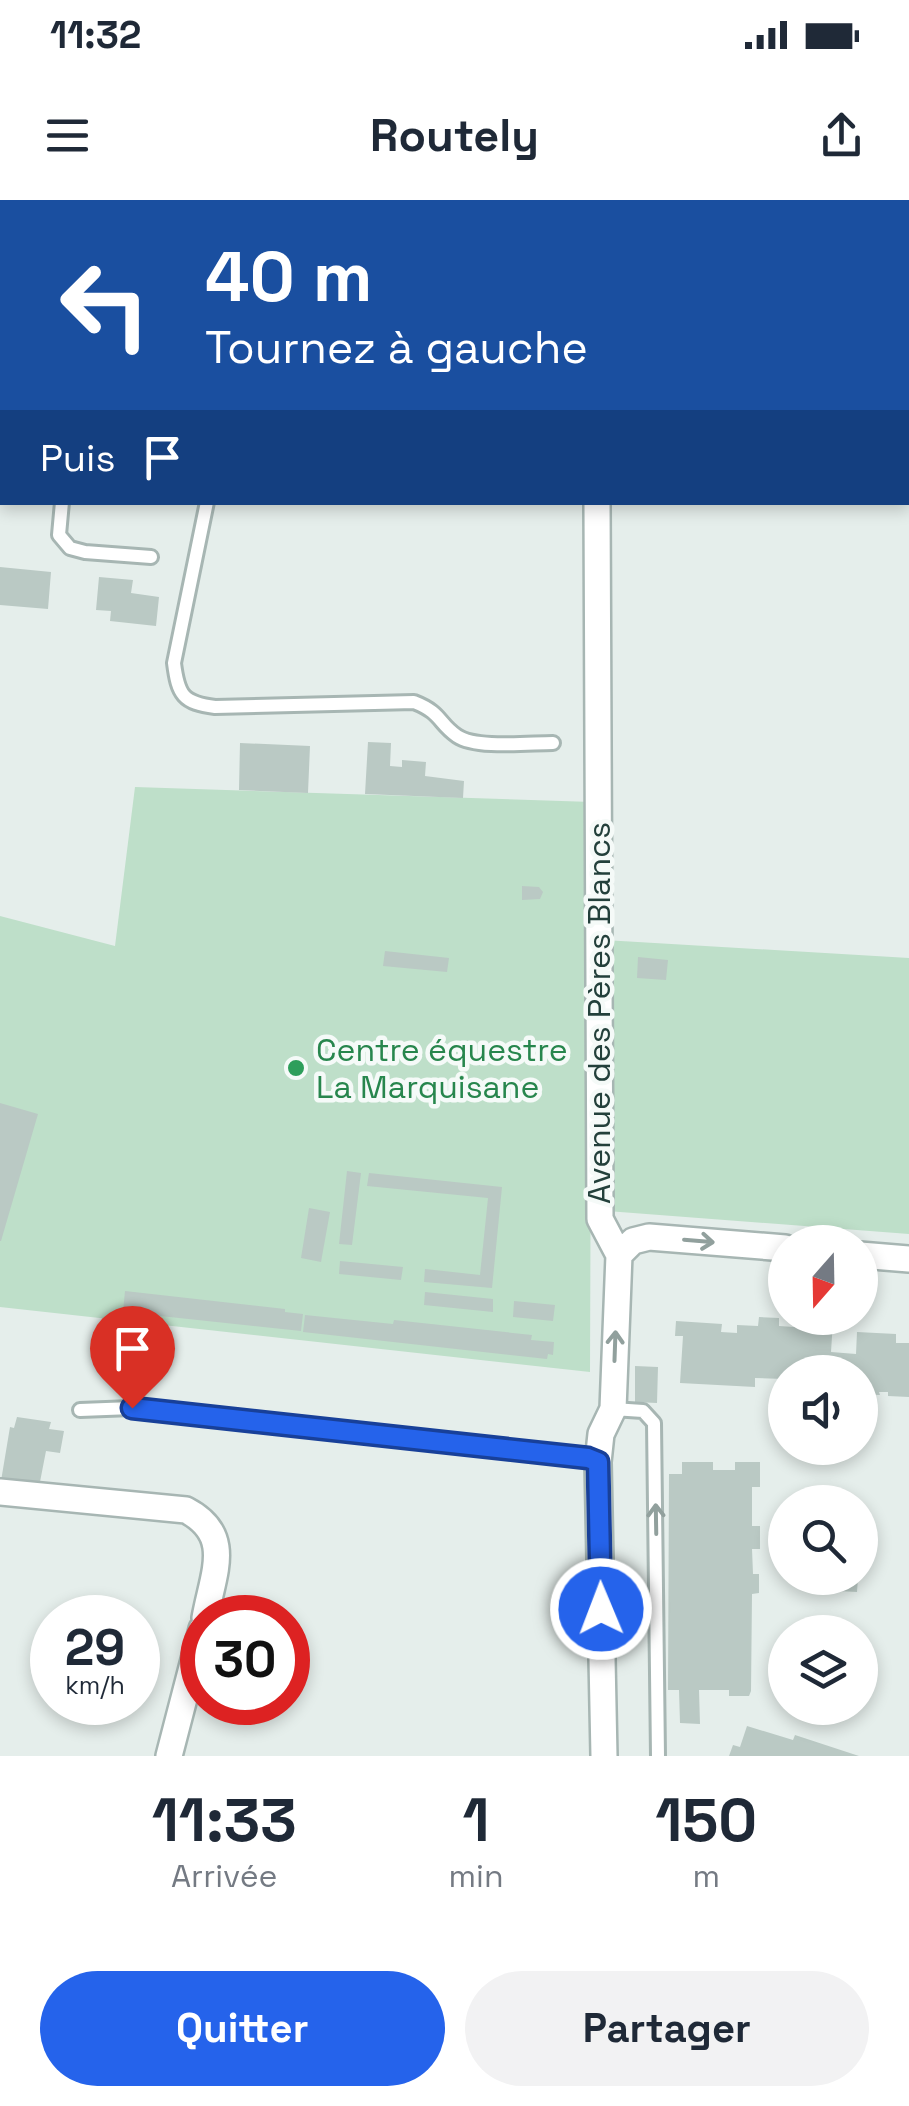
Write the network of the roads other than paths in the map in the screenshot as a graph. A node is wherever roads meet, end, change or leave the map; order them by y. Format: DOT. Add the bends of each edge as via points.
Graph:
graph roads {
  1 [pos="62,505"];
  2 [pos="206,505"];
  3 [pos="598,505"];
  4 [pos="151,557"];
  5 [pos="553,743"];
  6 [pos="768,1247"];
  7 [pos="619,1255"];
  8 [pos="878,1256"];
  9 [pos="909,1259"];
  10 [pos="613,1409"];
  11 [pos="80,1410"];
  12 [pos="598,1462"];
  13 [pos="0,1492"];
  14 [pos="209,1595"];
  15 [pos="180,1711"];
  16 [pos="168,1756"];
  17 [pos="604,1756"];
  18 [pos="658,1756"];
  1 -- 4 [label="lane" via="59,535 70,548"];
  2 -- 5 [label="lane" via="174,663 177,688 194,704 414,702 434,710 458,737"];
  3 -- 7 [label="street, Avenue des Pères Blancs" via="600,1218"];
  7 -- 6 [label="street, one-way" via="633,1240 649,1237"];
  10 -- 7 [label="street, Avenue des Pères Blancs, one-way"];
  8 -- 9 [label="street"];
  10 -- 12 [label="street, Avenue des Pères Blancs"];
  18 -- 10 [label="lane, one-way" via="654,1423 643,1411"];
  11 -- 12 [label="lane" via="132,1408"];
  12 -- 17 [label="street, Avenue des Pères Blancs"];
  13 -- 14 [label="street" via="186,1510 215,1536"];
  15 -- 16 [label="street"];
}
